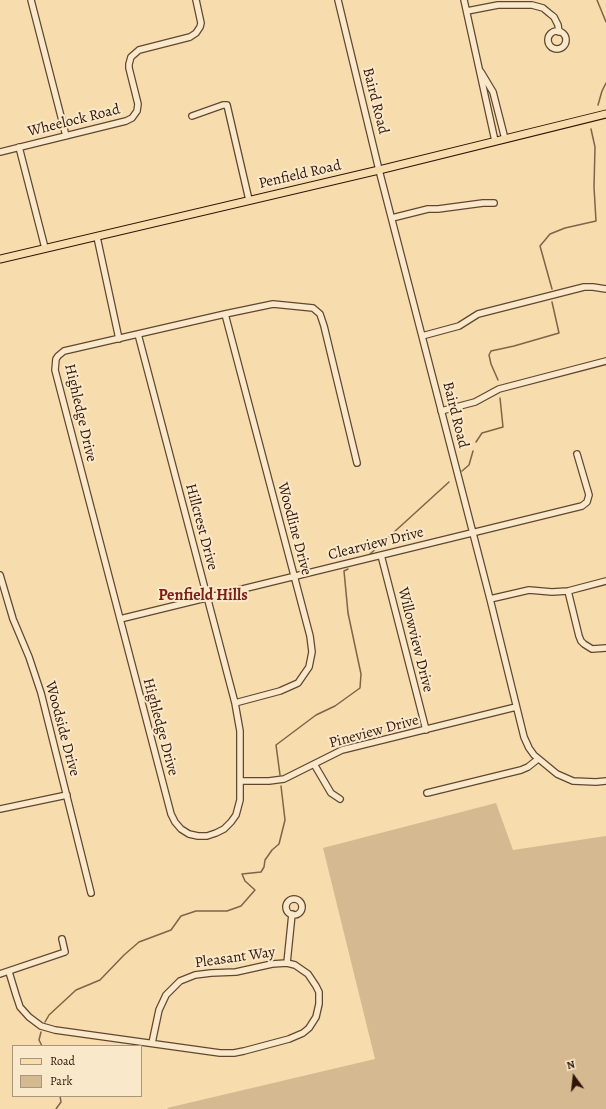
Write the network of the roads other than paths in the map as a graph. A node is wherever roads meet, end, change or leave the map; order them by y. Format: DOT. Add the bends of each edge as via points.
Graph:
graph roads {
  1 [pos="31,0"];
  2 [pos="196,0"];
  3 [pos="338,0"];
  4 [pos="464,0"];
  5 [pos="466,11"];
  6 [pos="559,32"];
  7 [pos="479,68"];
  8 [pos="606,114"];
  9 [pos="192,116"];
  10 [pos="66,136"];
  11 [pos="505,139"];
  12 [pos="495,141"];
  13 [pos="19,147"];
  14 [pos="0,152"];
  15 [pos="379,170"];
  16 [pos="249,200"];
  17 [pos="494,203"];
  18 [pos="392,218"];
  19 [pos="97,237"];
  20 [pos="45,248"];
  21 [pos="0,259"];
  22 [pos="606,289"];
  23 [pos="225,314"];
  24 [pos="138,334"];
  25 [pos="422,336"];
  26 [pos="119,339"];
  27 [pos="606,361"];
  28 [pos="441,411"];
  29 [pos="577,454"];
  30 [pos="357,463"];
  31 [pos="473,533"];
  32 [pos="381,555"];
  33 [pos="0,574"];
  34 [pos="294,577"];
  35 [pos="606,581"];
  36 [pos="568,591"];
  37 [pos="207,597"];
  38 [pos="490,599"];
  39 [pos="120,619"];
  40 [pos="606,648"];
  41 [pos="235,703"];
  42 [pos="516,707"];
  43 [pos="426,730"];
  44 [pos="538,759"];
  45 [pos="314,764"];
  46 [pos="240,781"];
  47 [pos="606,781"];
  48 [pos="427,793"];
  49 [pos="67,795"];
  50 [pos="340,799"];
  51 [pos="0,809"];
  52 [pos="214,834"];
  53 [pos="91,893"];
  54 [pos="292,914"];
  55 [pos="62,939"];
  56 [pos="287,964"];
  57 [pos="9,972"];
  58 [pos="0,974"];
  59 [pos="152,1043"];
  1 -- 10 [label="street"];
  2 -- 10 [label="street, Wheelock Road" via="201,23 196,33 190,37 139,50 129,60 138,104 134,116 126,121"];
  3 -- 15 [label="street, Baird Road"];
  4 -- 5 [label="street"];
  5 -- 6 [label="street" via="498,5 532,5 549,12 558,25"];
  5 -- 7 [label="street"];
  7 -- 11 [label="street" via="493,92"];
  7 -- 12 [label="street"];
  8 -- 11 [label="main road, Penfield Road"];
  9 -- 16 [label="street" via="227,105"];
  10 -- 13 [label="street, Wheelock Road"];
  11 -- 12 [label="main road, Penfield Road"];
  12 -- 15 [label="main road, Penfield Road"];
  13 -- 14 [label="street, Wheelock Road"];
  13 -- 20 [label="street"];
  15 -- 16 [label="main road, Penfield Road"];
  15 -- 18 [label="street, Baird Road"];
  16 -- 19 [label="main road, Penfield Road"];
  17 -- 18 [label="street" via="428,209"];
  18 -- 25 [label="street, Baird Road"];
  19 -- 20 [label="main road, Penfield Road"];
  19 -- 26 [label="street"];
  20 -- 21 [label="main road, Penfield Road"];
  22 -- 25 [label="street" via="584,287 478,314 459,326"];
  23 -- 24 [label="street, Highledge Drive"];
  23 -- 30 [label="street, Highledge Drive" via="273,304 309,307 318,311 324,326"];
  23 -- 34 [label="street, Woodline Drive"];
  24 -- 26 [label="street, Highledge Drive"];
  24 -- 37 [label="street, Hillcrest Drive"];
  25 -- 28 [label="street, Baird Road"];
  26 -- 39 [label="street, Highledge Drive" via="64,351 54,364"];
  27 -- 28 [label="street" via="499,389 475,402"];
  28 -- 31 [label="street, Baird Road"];
  29 -- 31 [label="street, Clearview Drive" via="589,495 585,505"];
  31 -- 32 [label="street, Clearview Drive"];
  31 -- 38 [label="street, Baird Road"];
  32 -- 34 [label="street, Clearview Drive"];
  32 -- 43 [label="street, Willowview Drive"];
  33 -- 49 [label="street, Woodside Drive" via="13,619 35,674"];
  34 -- 37 [label="street, Clearview Drive"];
  34 -- 41 [label="street, Woodline Drive" via="312,645 309,667 303,678 293,686"];
  35 -- 36 [label="street"];
  36 -- 38 [label="street" via="529,590"];
  36 -- 40 [label="street" via="581,641 592,649"];
  37 -- 39 [label="street, Clearview Drive"];
  37 -- 41 [label="street, Hillcrest Drive"];
  38 -- 42 [label="street, Baird Road"];
  39 -- 52 [label="street, Highledge Drive" via="171,814 181,829 189,834"];
  41 -- 46 [label="street, Hillcrest Drive" via="240,732"];
  42 -- 43 [label="street, Pineview Drive"];
  42 -- 44 [label="street, Baird Road" via="524,737"];
  43 -- 45 [label="street, Pineview Drive" via="342,750"];
  44 -- 47 [label="street, Baird Road" via="557,774 573,781"];
  44 -- 48 [label="street" via="521,770"];
  45 -- 46 [label="street, Pineview Drive" via="284,779"];
  45 -- 50 [label="street" via="331,793"];
  46 -- 52 [label="street, Hillcrest Drive" via="240,800 236,815 231,822"];
  49 -- 51 [label="street"];
  49 -- 53 [label="street, Woodside Drive"];
  54 -- 56 [label="street"];
  55 -- 57 [label="street" via="65,952"];
  56 -- 59 [label="street, Pleasant Way" via="272,964 236,972 211,972 180,981 170,990 161,1005"];
  56 -- 59 [label="street, Pleasant Way" via="298,967 308,974 319,992 316,1017 303,1033 244,1051 227,1053"];
  57 -- 58 [label="street"];
  57 -- 59 [label="street, Pleasant Way" via="20,1007 41,1026"];
}
